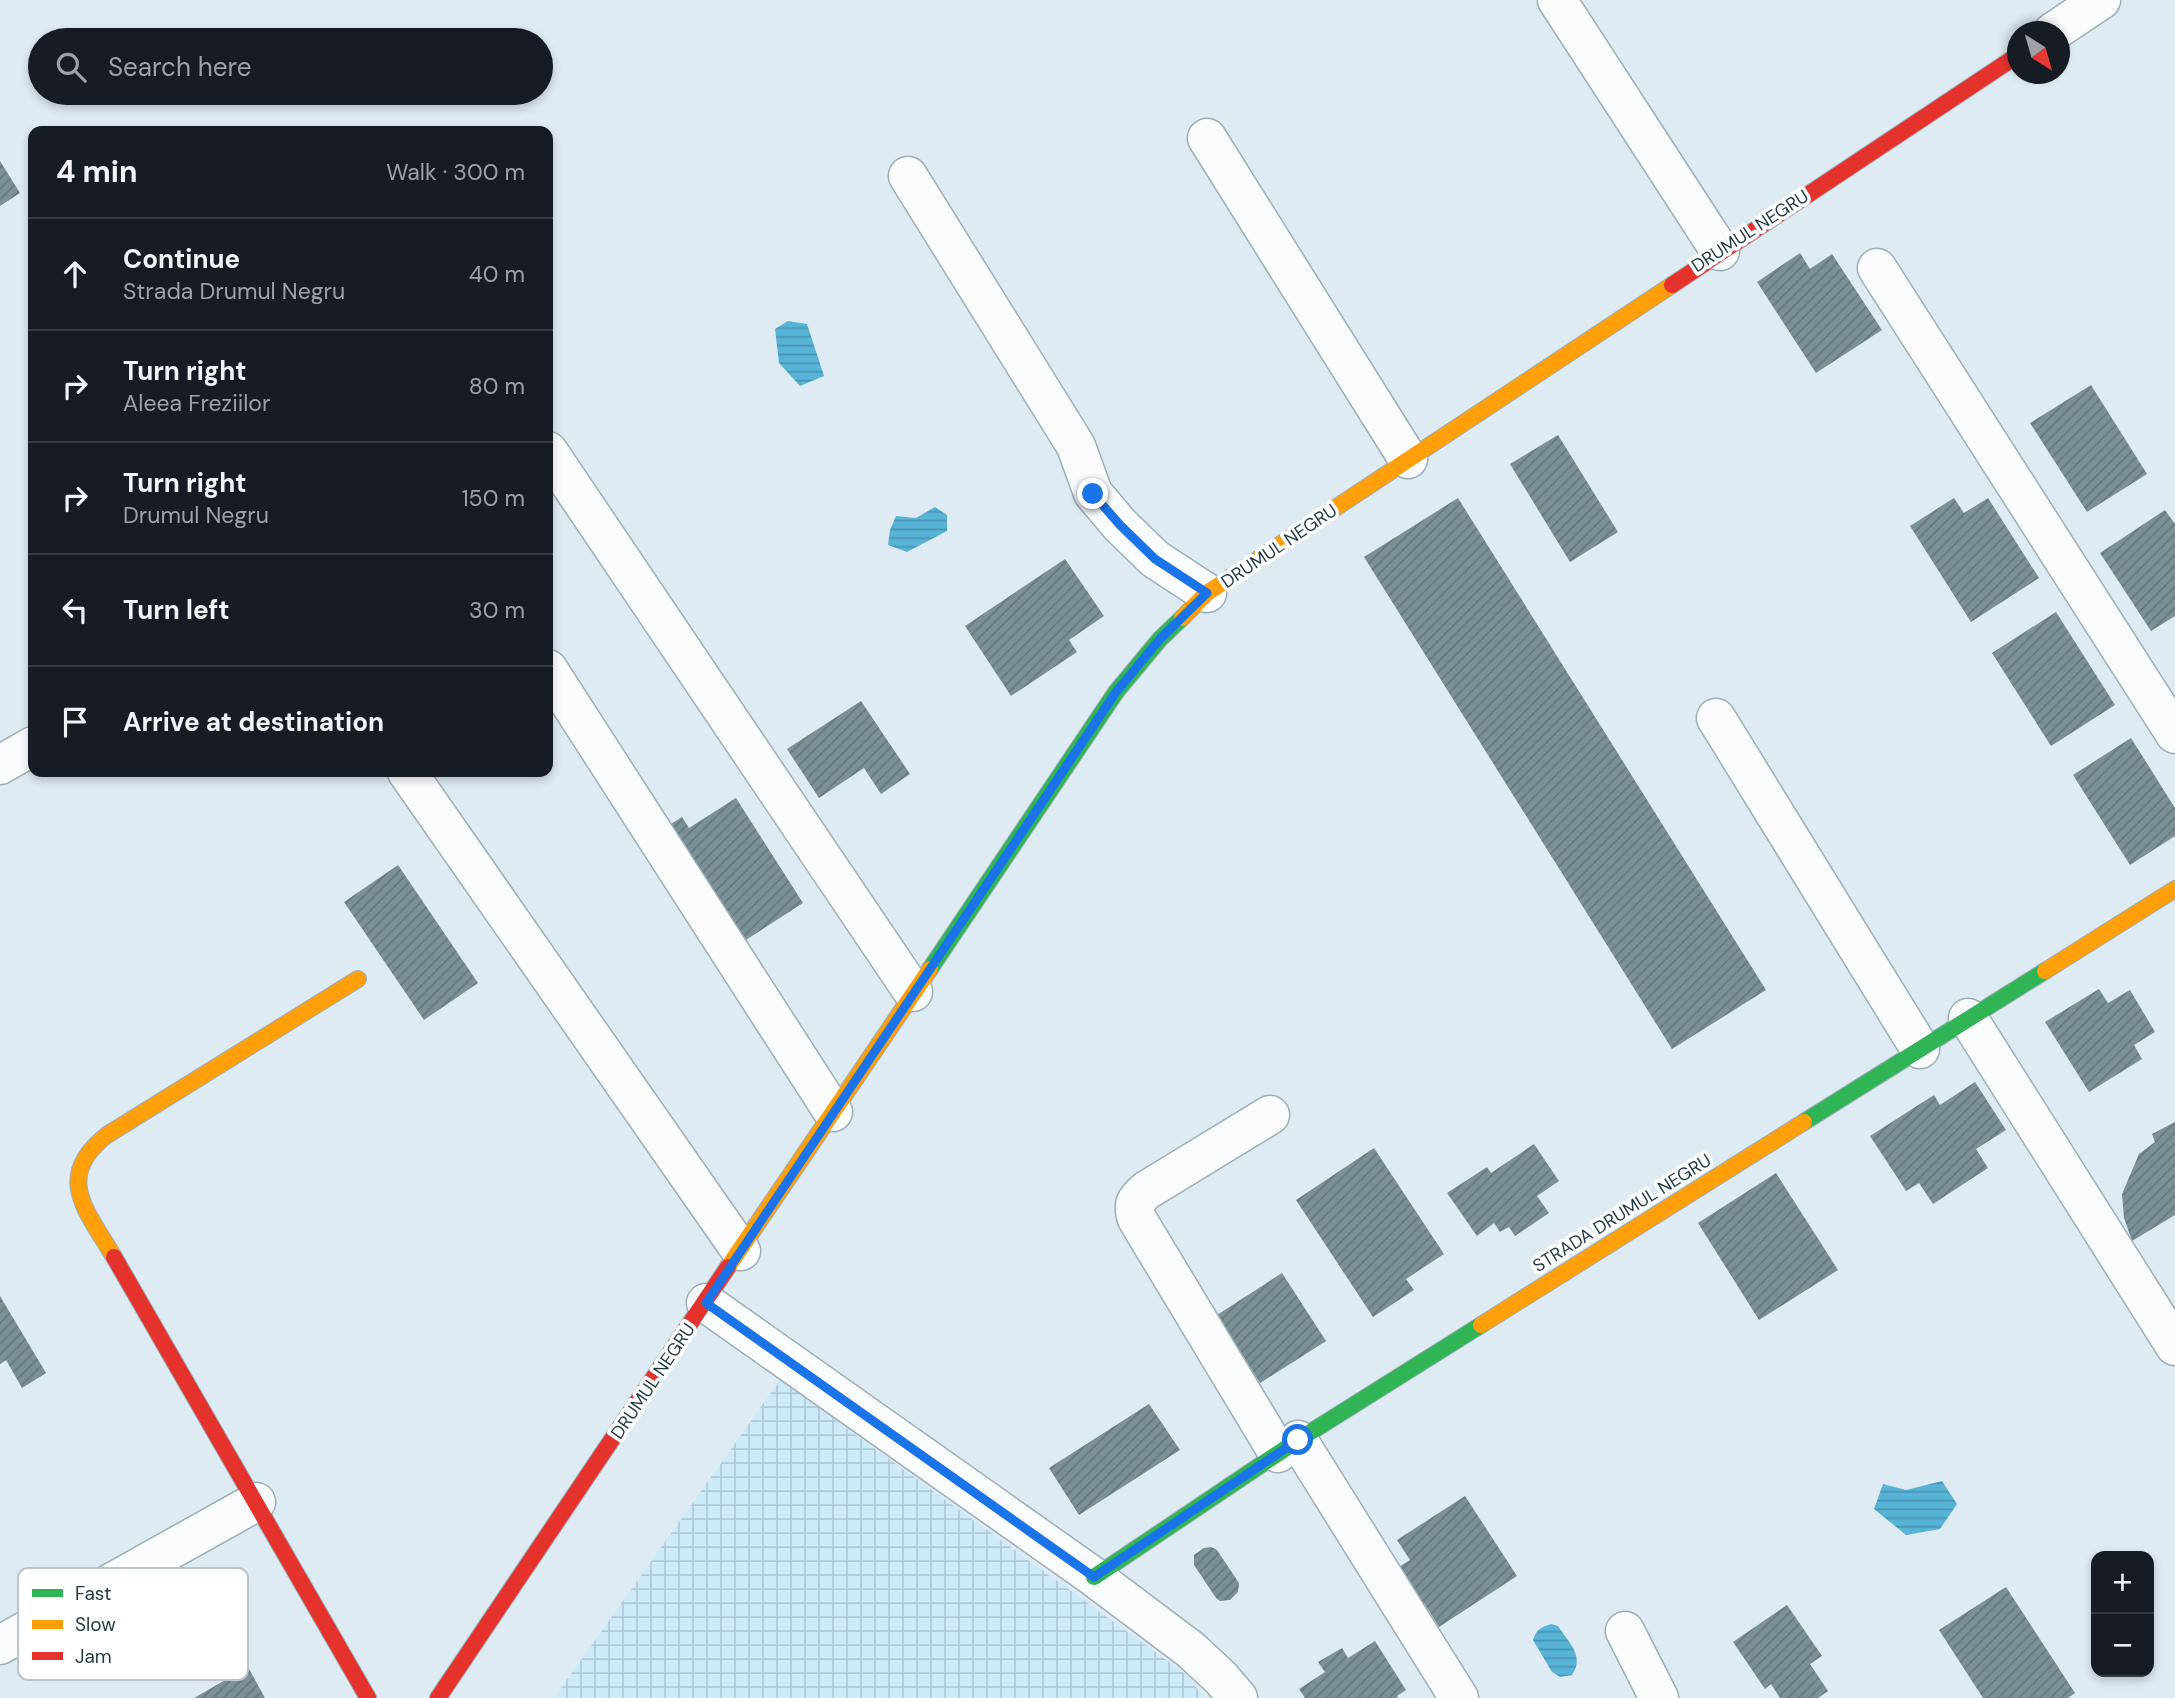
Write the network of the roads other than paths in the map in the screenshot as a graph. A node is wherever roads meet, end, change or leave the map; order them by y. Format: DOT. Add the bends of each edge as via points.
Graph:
graph roads {
  1 [pos="1558,0"];
  2 [pos="2101,0"];
  3 [pos="2070,21"];
  4 [pos="2007,62"];
  5 [pos="1207,138"];
  6 [pos="908,176"];
  7 [pos="1720,251"];
  8 [pos="1877,268"];
  9 [pos="553,458"];
  10 [pos="1409,459"];
  11 [pos="1207,593"];
  12 [pos="553,677"];
  13 [pos="1716,718"];
  14 [pos="2175,734"];
  15 [pos="28,749"];
  16 [pos="0,765"];
  17 [pos="410,777"];
  18 [pos="2175,889"];
  19 [pos="358,979"];
  20 [pos="913,992"];
  21 [pos="1968,1018"];
  22 [pos="1920,1049"];
  23 [pos="832,1112"];
  24 [pos="1270,1115"];
  25 [pos="741,1251"];
  26 [pos="706,1303"];
  27 [pos="2175,1346"];
  28 [pos="1288,1447"];
  29 [pos="256,1502"];
  30 [pos="138,1568"];
  31 [pos="1094,1577"];
  32 [pos="1625,1631"];
  33 [pos="18,1635"];
  34 [pos="0,1645"];
  35 [pos="368,1698"];
  36 [pos="438,1698"];
  37 [pos="1238,1698"];
  38 [pos="1459,1698"];
  39 [pos="1660,1698"];
  1 -- 7 [label="street"];
  2 -- 3 [label="street"];
  4 -- 7 [label="street, DRUMUL NEGRU"];
  5 -- 10 [label="street"];
  6 -- 11 [label="street" via="1076,446 1093,494 1155,559"];
  7 -- 10 [label="street, DRUMUL NEGRU"];
  8 -- 14 [label="street"];
  9 -- 20 [label="street"];
  10 -- 11 [label="street, DRUMUL NEGRU"];
  11 -- 20 [label="street, DRUMUL NEGRU" via="1116,692"];
  12 -- 23 [label="street"];
  13 -- 22 [label="street"];
  15 -- 16 [label="street"];
  17 -- 25 [label="street"];
  18 -- 21 [label="street, STRADA DRUMUL NEGRU"];
  19 -- 29 [label="street" via="107,1135 89,1148 78,1170 78,1195"];
  20 -- 23 [label="street, DRUMUL NEGRU"];
  21 -- 22 [label="street, STRADA DRUMUL NEGRU"];
  21 -- 27 [label="street"];
  22 -- 28 [label="street, STRADA DRUMUL NEGRU"];
  23 -- 25 [label="street, DRUMUL NEGRU"];
  24 -- 28 [label="street" via="1147,1191 1135,1200 1133,1208"];
  25 -- 26 [label="street, DRUMUL NEGRU"];
  26 -- 31 [label="street"];
  26 -- 36 [label="street, DRUMUL NEGRU"];
  28 -- 31 [label="street, STRADA DRUMUL NEGRU"];
  28 -- 38 [label="street"];
  29 -- 30 [label="street"];
  29 -- 35 [label="street"];
  31 -- 37 [label="street" via="1191,1650"];
  32 -- 39 [label="street"];
  33 -- 34 [label="street"];
}
